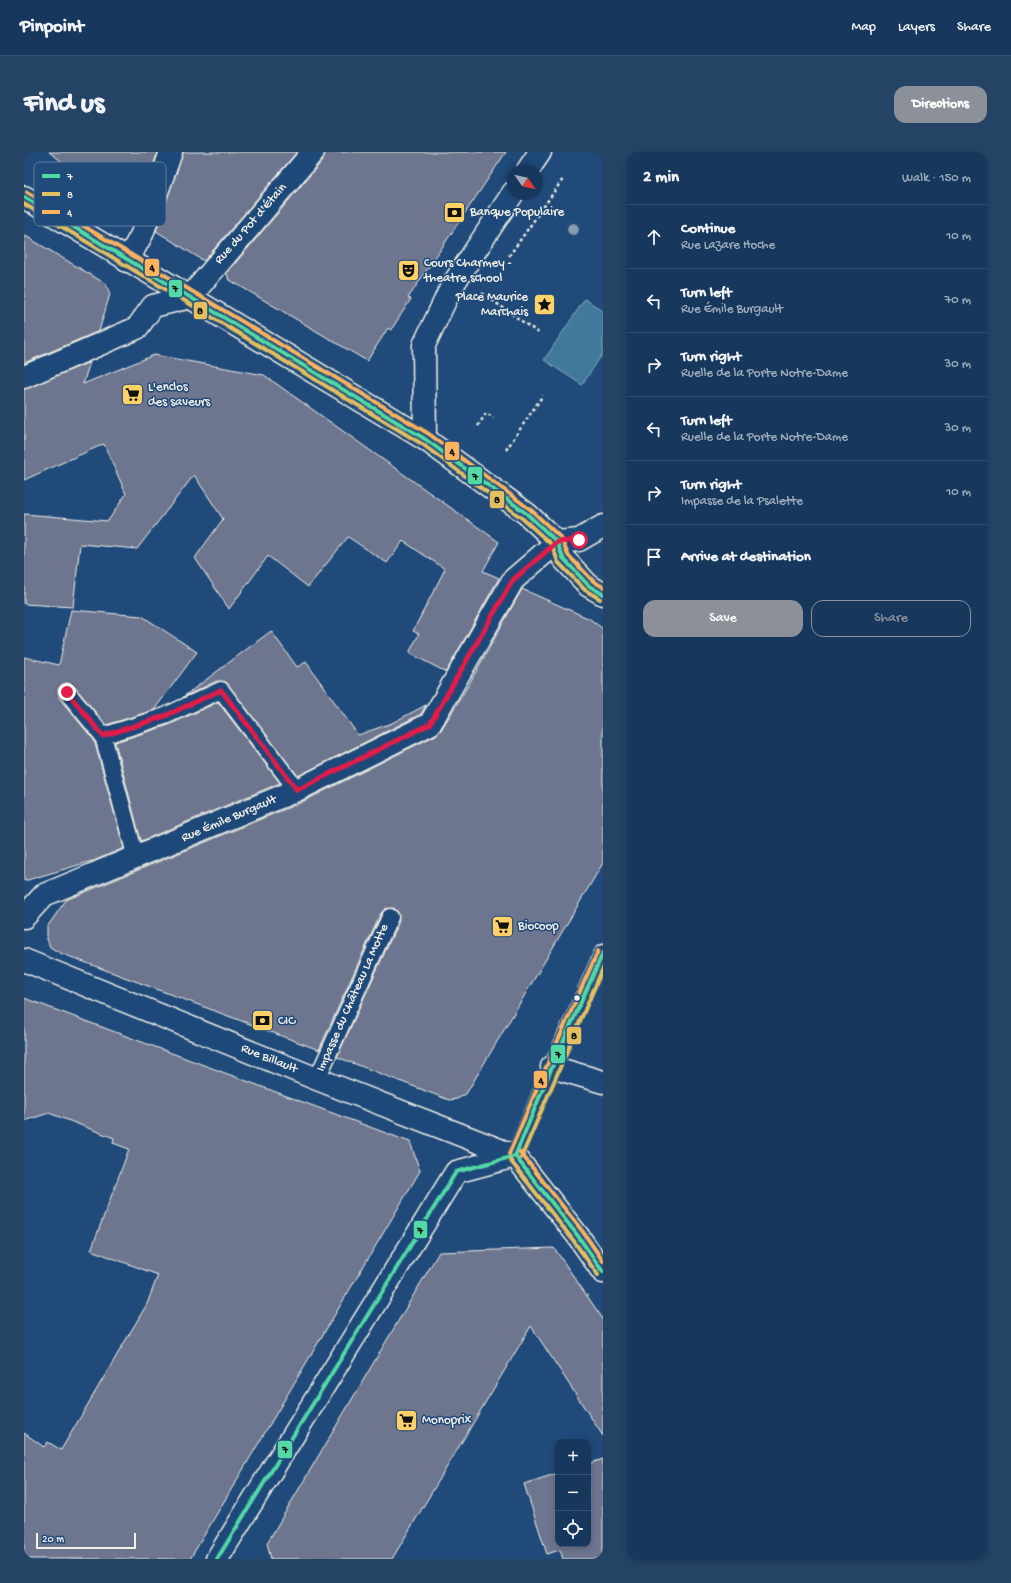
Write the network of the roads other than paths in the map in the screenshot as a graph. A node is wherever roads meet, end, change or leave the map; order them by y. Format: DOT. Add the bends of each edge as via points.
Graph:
graph roads {
  1 [pos="171,152"];
  2 [pos="313,152"];
  3 [pos="166,166"];
  4 [pos="24,197"];
  5 [pos="508,200"];
  6 [pos="34,203"];
  7 [pos="71,226"];
  8 [pos="145,226"];
  9 [pos="128,261"];
  10 [pos="190,297"];
  11 [pos="24,377"];
  12 [pos="425,439"];
  13 [pos="603,526"];
  14 [pos="557,542"];
  15 [pos="603,594"];
  16 [pos="67,692"];
  17 [pos="103,736"];
  18 [pos="297,790"];
  19 [pos="136,858"];
  20 [pos="24,917"];
  21 [pos="390,917"];
  22 [pos="603,953"];
  23 [pos="24,960"];
  24 [pos="552,1067"];
  25 [pos="317,1079"];
  26 [pos="603,1082"];
  27 [pos="515,1156"];
  28 [pos="603,1272"];
  29 [pos="217,1559"];
  1 -- 3 [label="street"];
  2 -- 10 [label="street, Rue du Pot d'Étain"];
  4 -- 6 [label="street"];
  5 -- 12 [label="street" via="452,286 424,345"];
  7 -- 9 [label="street"];
  8 -- 9 [label="street"];
  9 -- 10 [label="street"];
  10 -- 11 [label="street" via="153,306 137,328"];
  10 -- 12 [label="street"];
  12 -- 14 [label="street" via="527,514"];
  13 -- 14 [label="street" via="579,540"];
  14 -- 15 [label="street" via="563,558 589,586"];
  14 -- 18 [label="street, Rue Émile Burgault" via="513,580 430,724"];
  16 -- 17 [label="lane"];
  17 -- 18 [label="lane" via="165,716 221,690"];
  17 -- 19 [label="lane"];
  18 -- 19 [label="street, Rue Émile Burgault"];
  19 -- 20 [label="street, Rue Émile Burgault" via="44,895"];
  21 -- 25 [label="lane, Impasse du Château La Motte"];
  22 -- 24 [label="lane"];
  23 -- 25 [label="street, Rue Billault"];
  24 -- 26 [label="street"];
  24 -- 27 [label="lane"];
  25 -- 27 [label="street, Rue Billault"];
  27 -- 28 [label="street"];
  27 -- 29 [label="street" via="456,1172"];
}
